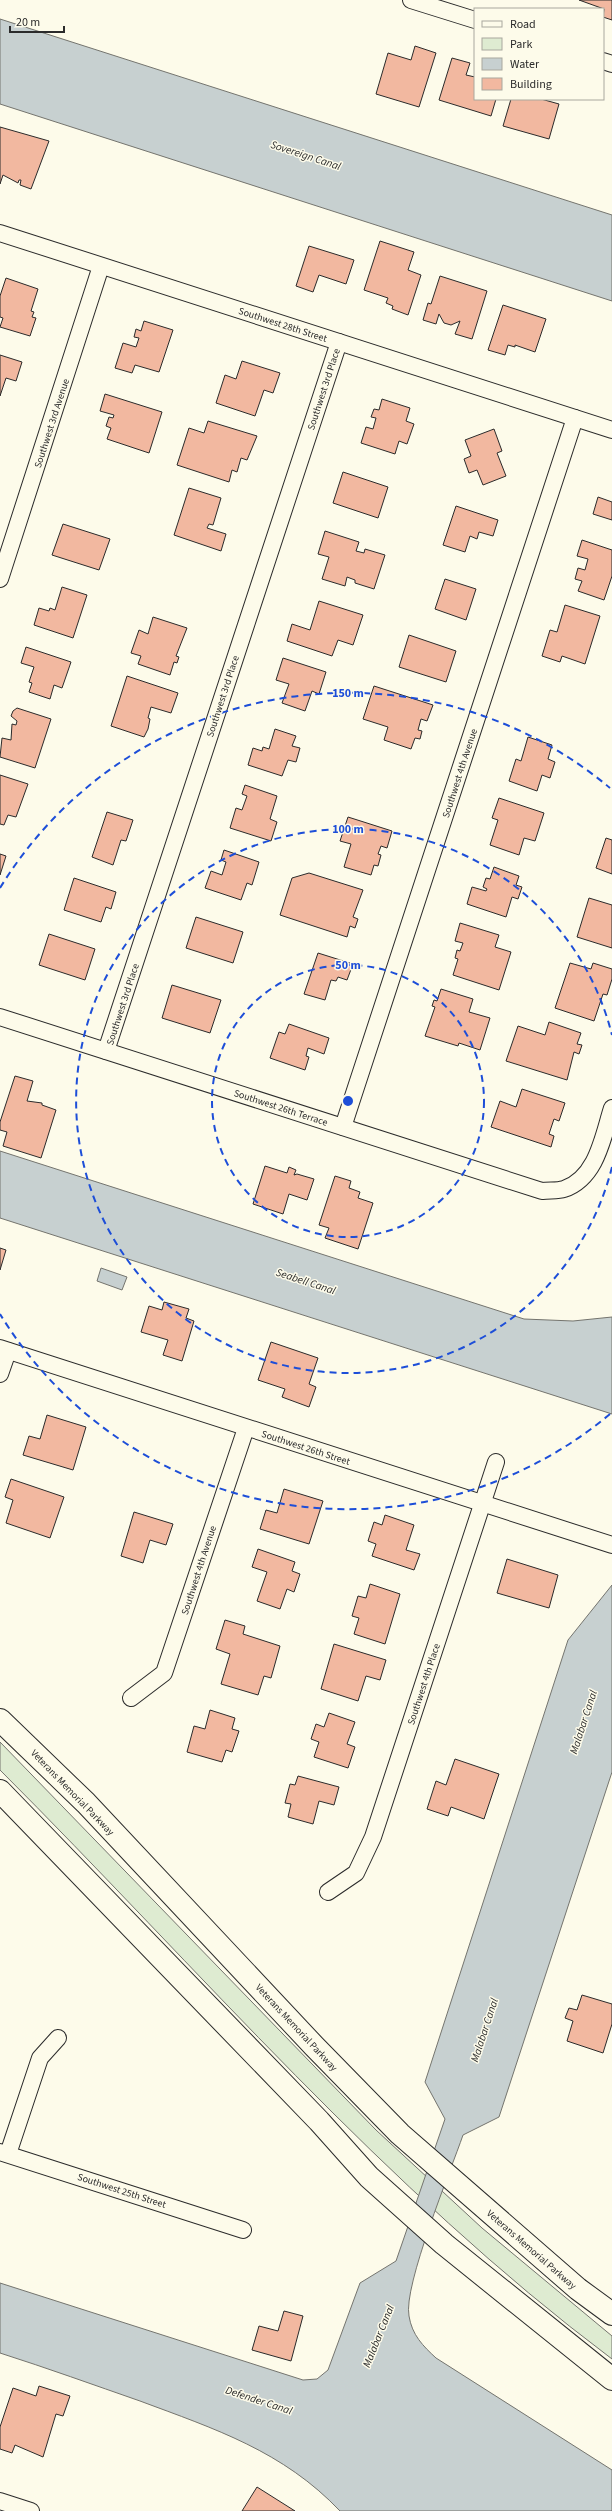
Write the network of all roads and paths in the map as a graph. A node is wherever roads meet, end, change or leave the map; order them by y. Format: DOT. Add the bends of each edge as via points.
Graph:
graph roads {
  1 [pos="412,0"];
  2 [pos="474,20"];
  3 [pos="0,233"];
  4 [pos="100,266"];
  5 [pos="339,342"];
  6 [pos="575,418"];
  7 [pos="612,430"];
  8 [pos="0,579"];
  9 [pos="0,1017"];
  10 [pos="106,1051"];
  11 [pos="612,1108"];
  12 [pos="343,1127"];
  13 [pos="4,1349"];
  14 [pos="0,1374"];
  15 [pos="246,1428"];
  16 [pos="496,1462"];
  17 [pos="483,1503"];
  18 [pos="606,1543"];
  19 [pos="131,1698"];
  20 [pos="0,1720"];
  21 [pos="0,1792"];
  22 [pos="328,1892"];
  23 [pos="58,2038"];
  24 [pos="4,2153"];
  25 [pos="243,2230"];
  26 [pos="612,2314"];
  27 [pos="612,2379"];
  28 [pos="0,2501"];
  29 [pos="31,2511"];
  1 -- 2 [label="street"];
  3 -- 4 [label="street, Southwest 28th Street"];
  4 -- 5 [label="street, Southwest 28th Street"];
  4 -- 8 [label="street, Southwest 3rd Avenue"];
  5 -- 6 [label="street, Southwest 28th Street"];
  5 -- 10 [label="street, Southwest 3rd Place"];
  6 -- 7 [label="street, Southwest 28th Street"];
  6 -- 12 [label="street, Southwest 4th Avenue"];
  9 -- 10 [label="street, Southwest 26th Terrace"];
  10 -- 12 [label="street, Southwest 26th Terrace"];
  11 -- 12 [label="street, Southwest 26th Terrace" via="595,1160 582,1179 564,1189 542,1191"];
  13 -- 14 [label="street"];
  13 -- 15 [label="street, Southwest 26th Street"];
  15 -- 17 [label="street, Southwest 26th Street"];
  15 -- 19 [label="street, Southwest 4th Avenue" via="164,1673"];
  16 -- 17 [label="street, Southwest 4th Place"];
  17 -- 18 [label="street, Southwest 26th Street"];
  17 -- 22 [label="street, Southwest 4th Place" via="373,1837 356,1873"];
  20 -- 26 [label="highway, Veterans Memorial Parkway" via="86,1803 400,2134 578,2289"];
  21 -- 27 [label="highway" via="319,2121 369,2177 444,2244"];
  23 -- 24 [label="street" via="40,2058"];
  24 -- 25 [label="street, Southwest 25th Street"];
  28 -- 29 [label="street"];
}
